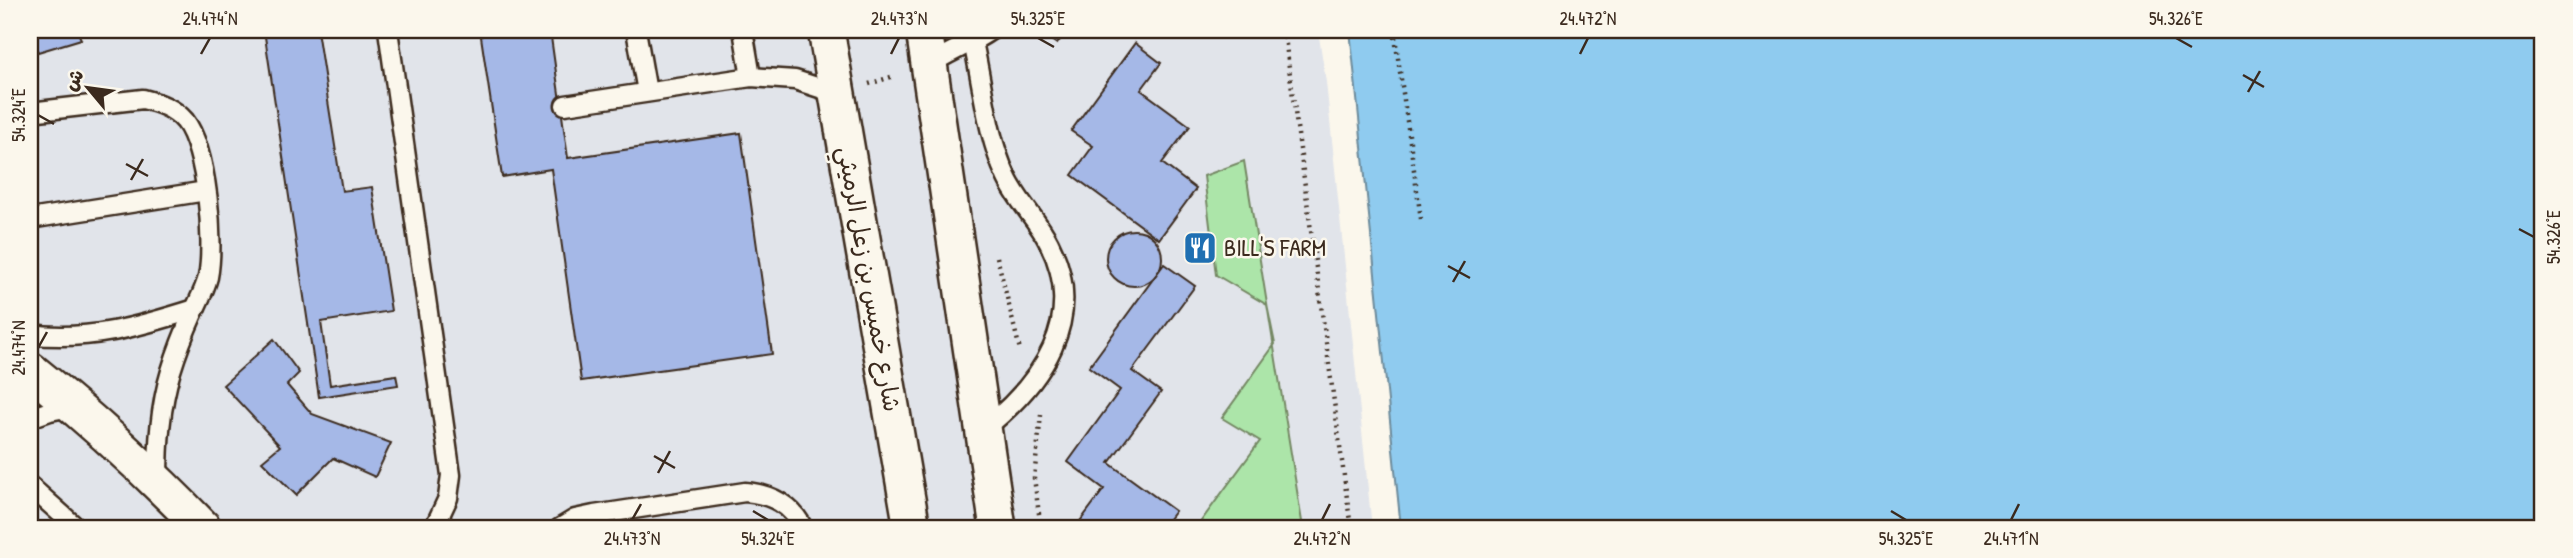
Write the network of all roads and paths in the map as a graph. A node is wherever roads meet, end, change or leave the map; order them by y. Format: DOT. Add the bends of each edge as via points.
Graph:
graph roads {
  1 [pos="388,30"];
  2 [pos="636,30"];
  3 [pos="743,30"];
  4 [pos="826,30"];
  5 [pos="923,30"];
  6 [pos="991,30"];
  7 [pos="1284,30"];
  8 [pos="1394,30"];
  9 [pos="973,42"];
  10 [pos="929,65"];
  11 [pos="751,77"];
  12 [pos="647,92"];
  13 [pos="838,94"];
  14 [pos="565,105"];
  15 [pos="30,112"];
  16 [pos="206,191"];
  17 [pos="30,219"];
  18 [pos="1421,219"];
  19 [pos="994,245"];
  20 [pos="195,309"];
  21 [pos="30,334"];
  22 [pos="30,370"];
  23 [pos="1029,388"];
  24 [pos="75,407"];
  25 [pos="30,418"];
  26 [pos="983,430"];
  27 [pos="158,482"];
  28 [pos="30,486"];
  29 [pos="797,527"];
  30 [pos="78,528"];
  31 [pos="204,528"];
  32 [pos="434,528"];
  33 [pos="560,528"];
  34 [pos="912,528"];
  35 [pos="998,528"];
  36 [pos="1041,528"];
  37 [pos="1351,528"];
  1 -- 32 [label="lane" via="451,475 448,498"];
  2 -- 12 [label="lane"];
  3 -- 11 [label="lane"];
  4 -- 13 [label="street, شارع خميس بن زعل الرميثي"];
  5 -- 10 [label="street"];
  6 -- 9 [label="lane"];
  7 -- 37 [label="path"];
  8 -- 18 [label="path"];
  9 -- 10 [label="lane"];
  9 -- 23 [label="lane" via="1005,175 1042,229 1062,286 1059,336"];
  10 -- 13 [label="path"];
  10 -- 26 [label="street"];
  11 -- 12 [label="lane"];
  11 -- 13 [label="lane" via="795,80"];
  12 -- 14 [label="lane"];
  13 -- 34 [label="street, شارع خميس بن زعل الرميثي"];
  15 -- 16 [label="lane" via="128,99 158,102 192,131"];
  16 -- 17 [label="lane"];
  16 -- 20 [label="lane" via="210,259 208,279"];
  19 -- 23 [label="path"];
  20 -- 21 [label="lane" via="124,330 84,336"];
  20 -- 27 [label="lane" via="162,408"];
  22 -- 24 [label="street"];
  23 -- 26 [label="lane"];
  23 -- 36 [label="path" via="1041,416 1034,478"];
  24 -- 25 [label="lane"];
  24 -- 27 [label="street"];
  26 -- 35 [label="street"];
  27 -- 31 [label="street"];
  28 -- 30 [label="lane"];
  29 -- 33 [label="lane" via="784,504 745,492 594,515"];
}
